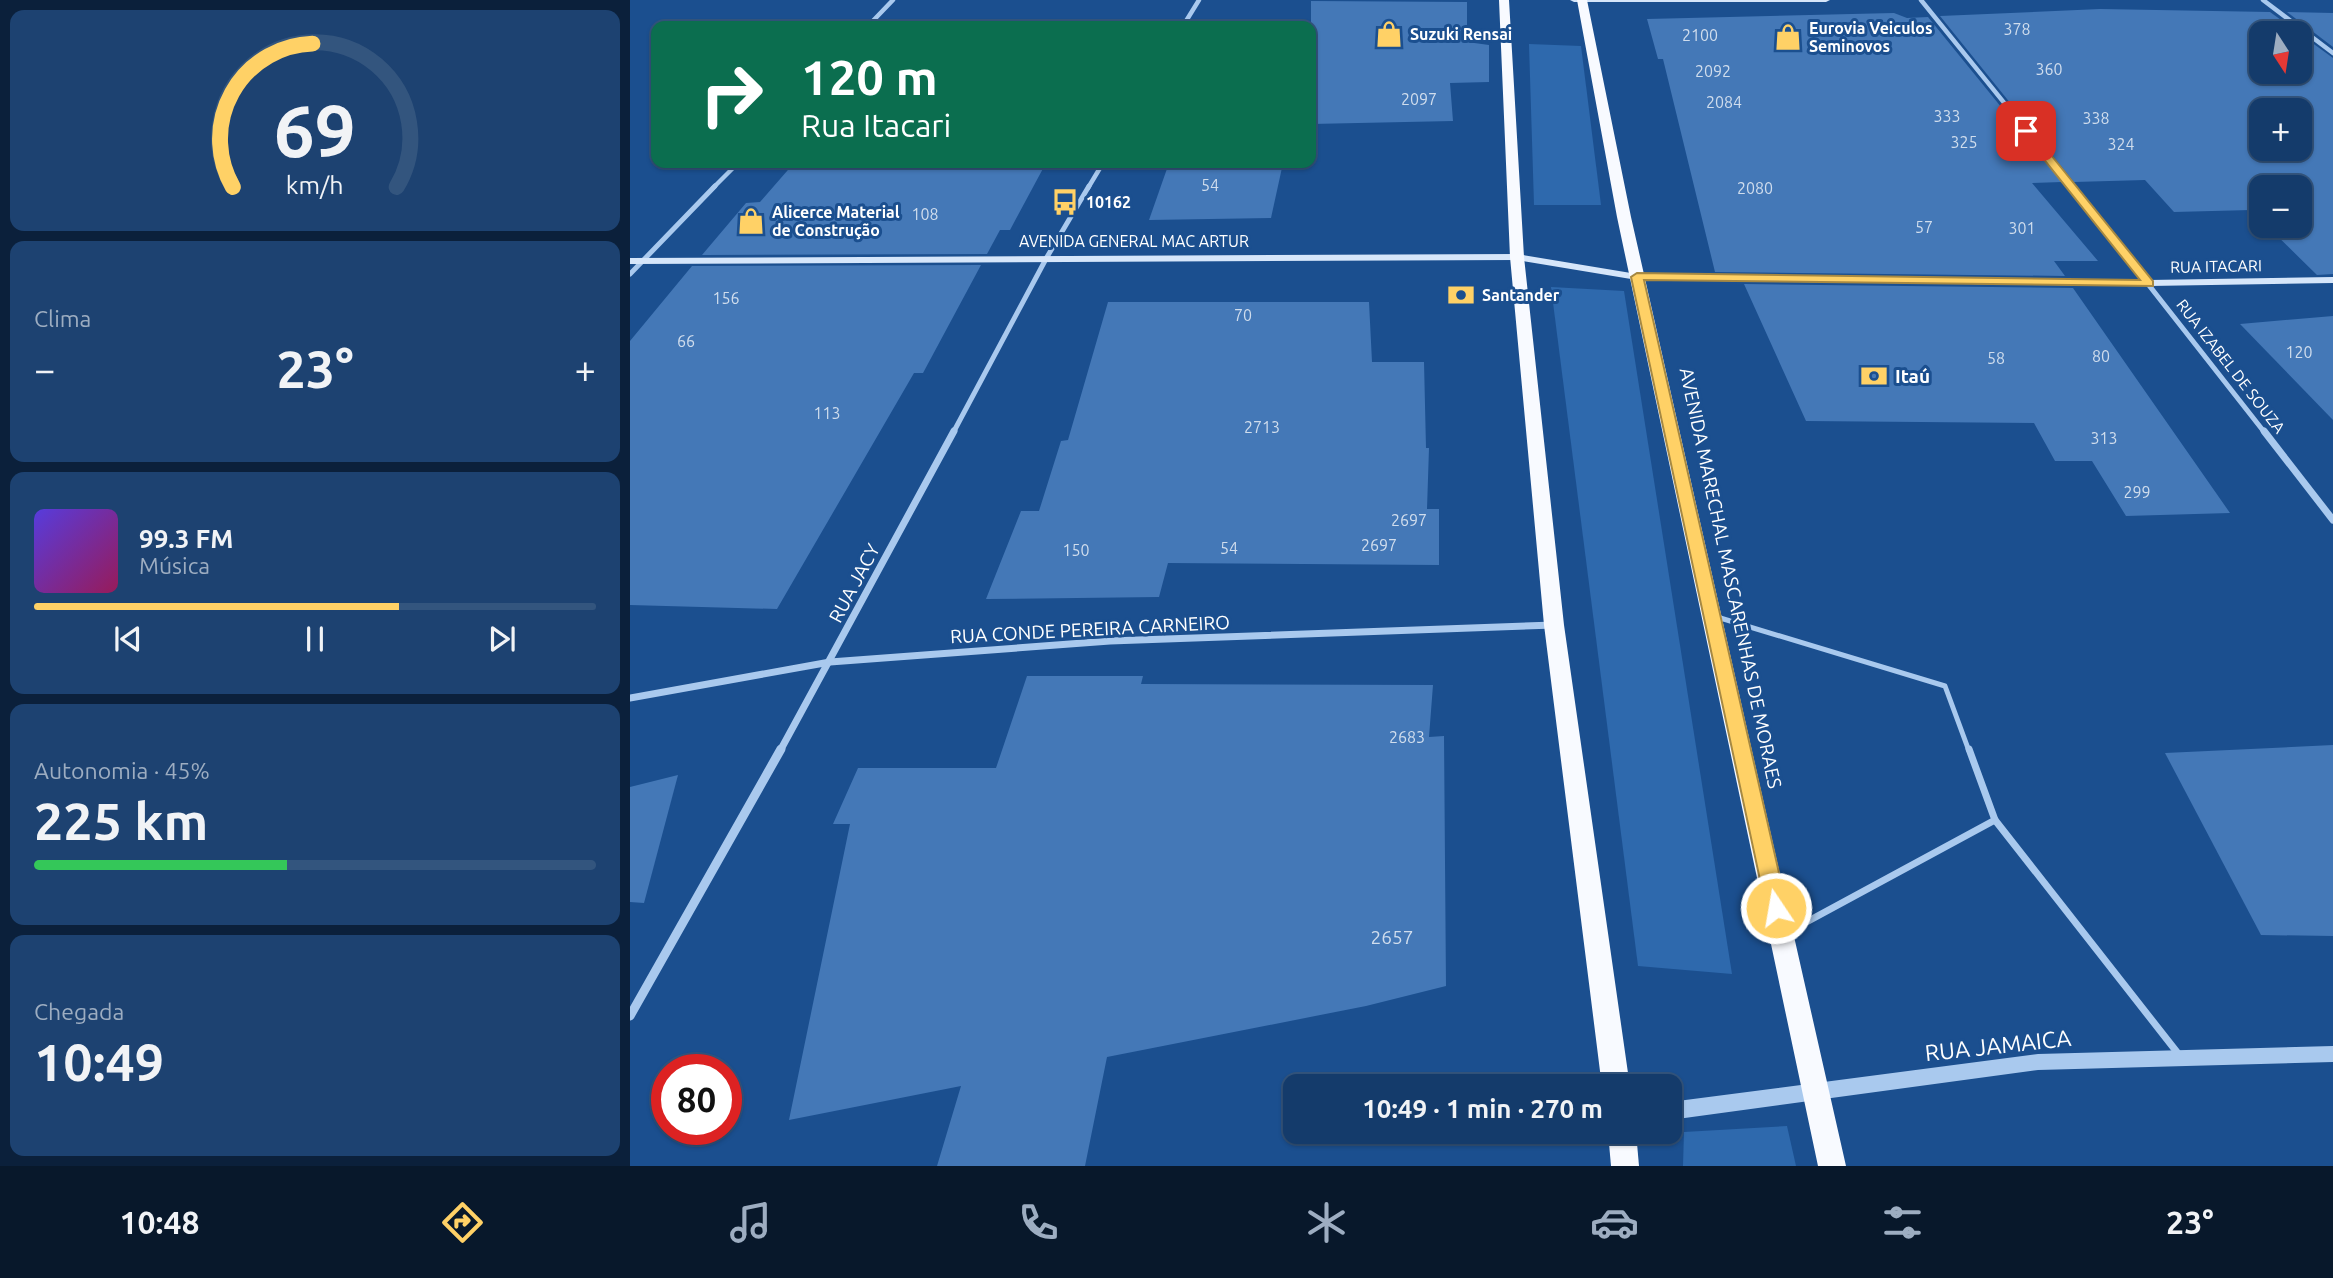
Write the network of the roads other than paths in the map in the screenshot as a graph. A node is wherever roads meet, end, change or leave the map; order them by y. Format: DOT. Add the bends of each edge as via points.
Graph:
graph roads {
  1 [pos="893,0"];
  2 [pos="1199,0"];
  3 [pos="1504,0"];
  4 [pos="1826,0"];
  5 [pos="1922,0"];
  6 [pos="2263,0"];
  7 [pos="1579,1"];
  8 [pos="873,21"];
  9 [pos="1186,21"];
  10 [pos="2333,53"];
  11 [pos="733,168"];
  12 [pos="1100,168"];
  13 [pos="1047,257"];
  14 [pos="1517,257"];
  15 [pos="645,260"];
  16 [pos="630,261"];
  17 [pos="630,274"];
  18 [pos="1637,277"];
  19 [pos="2333,280"];
  20 [pos="2149,283"];
  21 [pos="2333,520"];
  22 [pos="1712,616"];
  23 [pos="1554,625"];
  24 [pos="830,662"];
  25 [pos="630,698"];
  26 [pos="1995,820"];
  27 [pos="1782,935"];
  28 [pos="630,1016"];
  29 [pos="2333,1054"];
  30 [pos="2182,1058"];
  31 [pos="1614,1074"];
  32 [pos="1817,1091"];
  33 [pos="1682,1109"];
  34 [pos="1623,1144"];
  35 [pos="1625,1166"];
  36 [pos="1832,1166"];
  1 -- 8 [label="street"];
  2 -- 9 [label="street"];
  3 -- 14 [label="highway"];
  4 -- 7 [label="main road"];
  5 -- 20 [label="street, RUA IZABEL DE SOUZA"];
  6 -- 10 [label="street"];
  7 -- 18 [label="highway, AVENIDA MARECHAL MASCARENHAS DE MORAES"];
  11 -- 15 [label="street"];
  12 -- 13 [label="street, RUA JACY"];
  13 -- 14 [label="main road, AVENIDA GENERAL MAC ARTUR"];
  13 -- 15 [label="main road, AVENIDA GENERAL MAC ARTUR"];
  13 -- 24 [label="street, RUA JACY"];
  14 -- 18 [label="main road, AVENIDA GENERAL MAC ARTUR"];
  14 -- 23 [label="highway"];
  15 -- 16 [label="main road, AVENIDA GENERAL MAC ARTUR"];
  15 -- 17 [label="street"];
  18 -- 20 [label="main road, RUA ITACARI"];
  18 -- 22 [label="highway, AVENIDA MARECHAL MASCARENHAS DE MORAES"];
  19 -- 20 [label="main road, RUA ITACARI"];
  20 -- 21 [label="street, RUA IZABEL DE SOUZA"];
  22 -- 26 [label="lane" via="1945,686"];
  22 -- 27 [label="highway, AVENIDA MARECHAL MASCARENHAS DE MORAES"];
  23 -- 24 [label="street, RUA CONDE PEREIRA CARNEIRO" via="1110,641"];
  23 -- 31 [label="highway"];
  24 -- 25 [label="street, RUA CONDE PEREIRA CARNEIRO"];
  24 -- 28 [label="street, RUA JACY"];
  26 -- 27 [label="lane"];
  26 -- 30 [label="lane"];
  27 -- 32 [label="highway, AVENIDA MARECHAL MASCARENHAS DE MORAES"];
  29 -- 30 [label="street, RUA JAMAICA"];
  30 -- 32 [label="street, RUA JAMAICA" via="2038,1062"];
  32 -- 33 [label="street, RUA JAMAICA"];
  32 -- 36 [label="highway, AVENIDA MARECHAL MASCARENHAS DE MORAES"];
  34 -- 35 [label="highway"];
}
